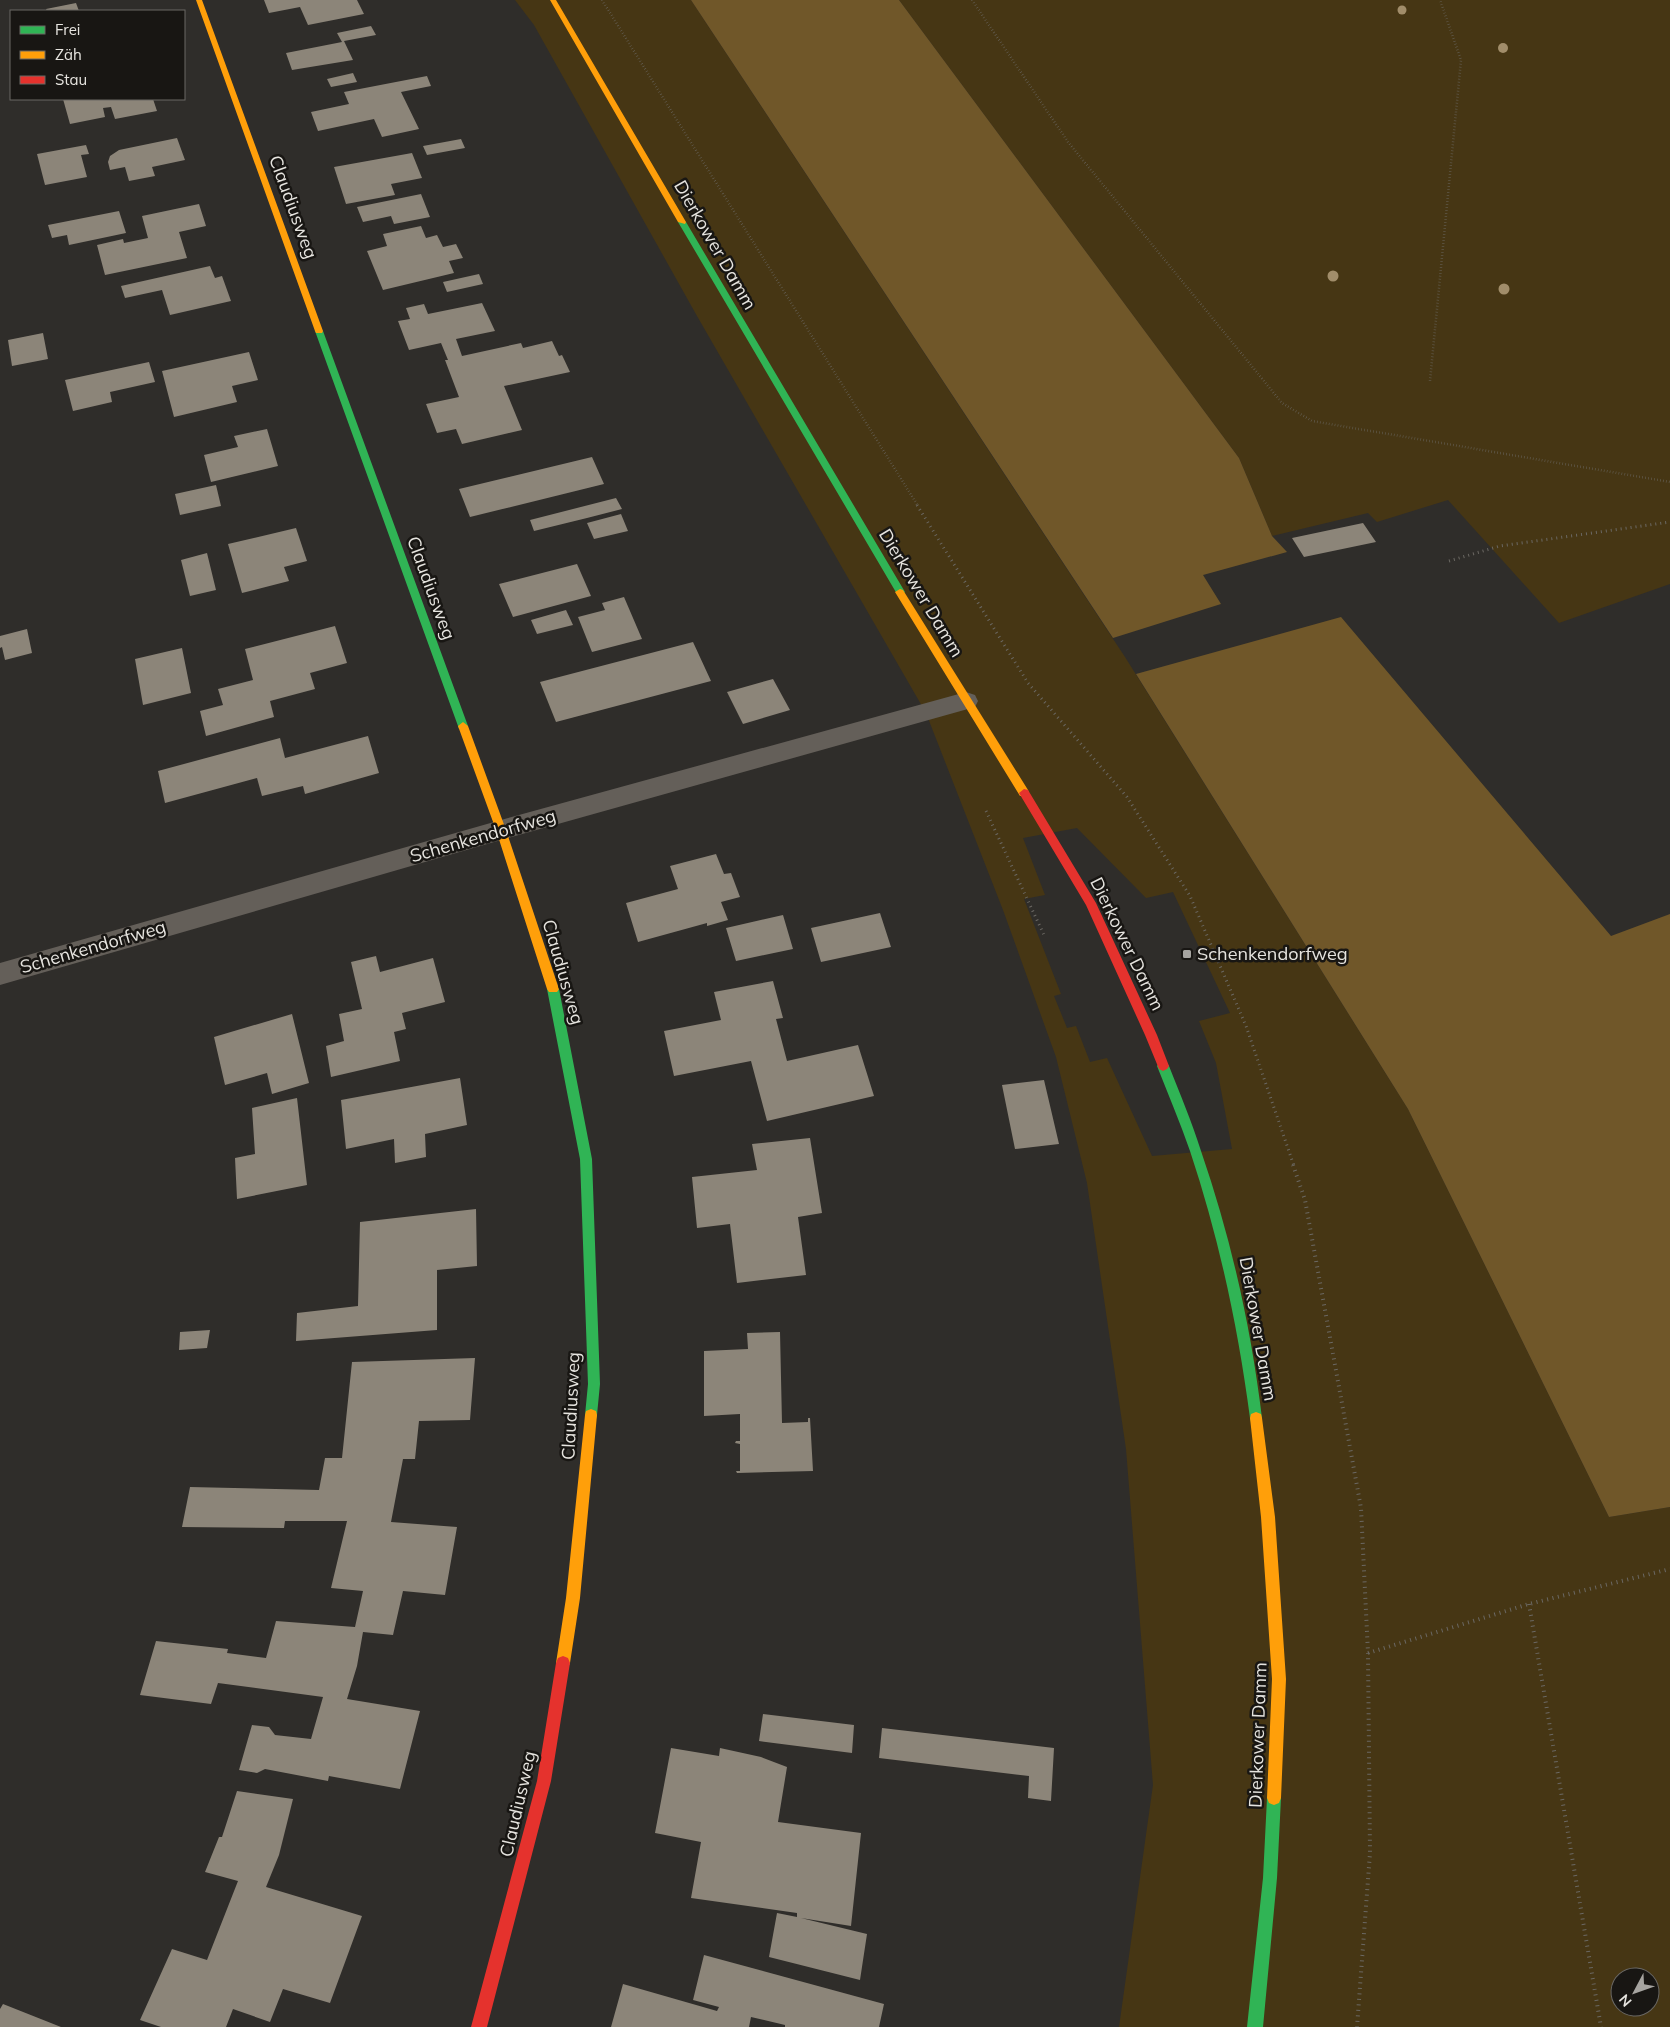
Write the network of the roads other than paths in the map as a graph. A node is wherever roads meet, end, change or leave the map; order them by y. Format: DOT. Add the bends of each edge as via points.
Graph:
graph roads {
  1 [pos="200,0"];
  2 [pos="553,0"];
  3 [pos="966,701"];
  4 [pos="501,830"];
  5 [pos="0,974"];
  6 [pos="479,2027"];
  7 [pos="1255,2027"];
  1 -- 4 [label="street, Claudiusweg"];
  2 -- 3 [label="street, Dierkower Damm" via="828,474"];
  3 -- 4 [label="street, Schenkendorfweg"];
  3 -- 7 [label="street, Dierkower Damm" via="1047,828 1095,912 1169,1079 1199,1161 1228,1256 1253,1390 1268,1517 1279,1678 1270,1878"];
  4 -- 5 [label="street, Schenkendorfweg"];
  4 -- 6 [label="street, Claudiusweg" via="555,994 586,1159 594,1384 573,1598 544,1781"];
}
